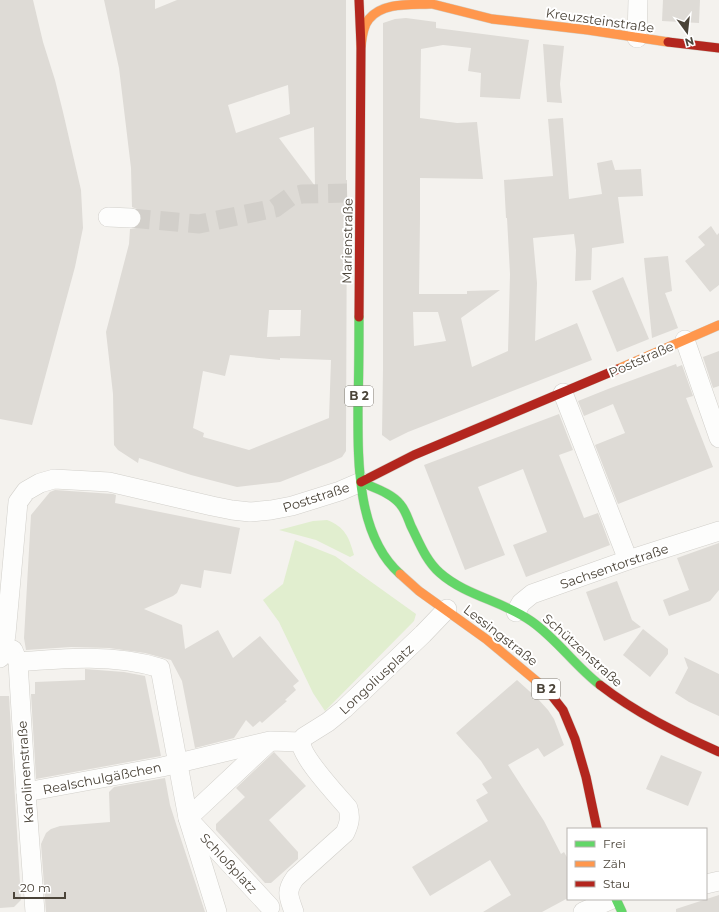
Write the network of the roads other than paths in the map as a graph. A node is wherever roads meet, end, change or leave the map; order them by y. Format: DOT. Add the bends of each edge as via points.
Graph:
graph roads {
  1 [pos="359,0"];
  2 [pos="416,0"];
  3 [pos="638,0"];
  4 [pos="430,4"];
  5 [pos="372,6"];
  6 [pos="372,17"];
  7 [pos="637,38"];
  8 [pos="361,46"];
  9 [pos="719,48"];
  10 [pos="108,217"];
  11 [pos="131,218"];
  12 [pos="719,325"];
  13 [pos="685,340"];
  14 [pos="563,394"];
  15 [pos="719,438"];
  16 [pos="361,482"];
  17 [pos="719,531"];
  18 [pos="628,560"];
  19 [pos="447,609"];
  20 [pos="516,612"];
  21 [pos="6,634"];
  22 [pos="9,660"];
  23 [pos="270,741"];
  24 [pos="300,742"];
  25 [pos="719,752"];
  26 [pos="178,763"];
  27 [pos="26,792"];
  28 [pos="188,818"];
  29 [pos="597,828"];
  30 [pos="719,881"];
  31 [pos="707,884"];
  32 [pos="610,900"];
  33 [pos="616,900"];
  34 [pos="292,906"];
  35 [pos="264,910"];
  36 [pos="35,912"];
  37 [pos="217,912"];
  38 [pos="583,912"];
  39 [pos="622,912"];
  1 -- 8 [label="main road, Marienstraße / B 2"];
  2 -- 4 [label="main road, Kreuzsteinstraße"];
  3 -- 7 [label="street"];
  4 -- 6 [label="main road, Kreuzsteinstraße" via="392,7"];
  4 -- 7 [label="main road, Kreuzsteinstraße" via="492,19"];
  5 -- 6 [label="main road"];
  6 -- 8 [label="main road" via="365,25"];
  7 -- 9 [label="main road, Kreuzsteinstraße"];
  8 -- 16 [label="main road, Marienstraße / B 2" via="354,193"];
  10 -- 11 [label="street"];
  12 -- 13 [label="main road, Poststraße"];
  13 -- 14 [label="main road, Poststraße"];
  13 -- 15 [label="street"];
  14 -- 16 [label="main road, Poststraße" via="414,455"];
  14 -- 18 [label="street"];
  16 -- 19 [label="main road, Lessingstraße / B 2" via="378,546 394,570 408,583"];
  16 -- 20 [label="main road, Schützenstraße" via="389,495 400,504 428,559 438,570 462,588"];
  16 -- 21 [label="street, Poststraße" via="292,506 250,512 109,482 54,479 32,488 18,502"];
  17 -- 18 [label="street, Sachsentorstraße"];
  18 -- 20 [label="street, Sachsentorstraße" via="532,594"];
  19 -- 24 [label="street, Longoliusplatz" via="424,634 336,716"];
  19 -- 29 [label="main road, Lessingstraße / B 2" via="543,686 563,711 583,763"];
  20 -- 25 [label="main road, Schützenstraße" via="540,628 595,681 625,704 683,737"];
  21 -- 22 [label="street, Karolinenstraße"];
  22 -- 26 [label="street, Schloßplatz" via="82,658 142,662 160,668"];
  22 -- 27 [label="street, Karolinenstraße"];
  23 -- 24 [label="street"];
  23 -- 26 [label="street"];
  23 -- 28 [label="street"];
  24 -- 34 [label="street" via="308,759 348,808 350,818 348,827 339,839 295,878 288,891"];
  26 -- 27 [label="street, Realschulgäßchen"];
  26 -- 28 [label="street, Schloßplatz"];
  27 -- 36 [label="street, Karolinenstraße"];
  28 -- 35 [label="street, Schloßplatz"];
  28 -- 37 [label="street, Schloßplatz"];
  30 -- 31 [label="street"];
  32 -- 38 [label="street"];
  33 -- 39 [label="main road"];
  34 -- 35 [label="street"];
}
